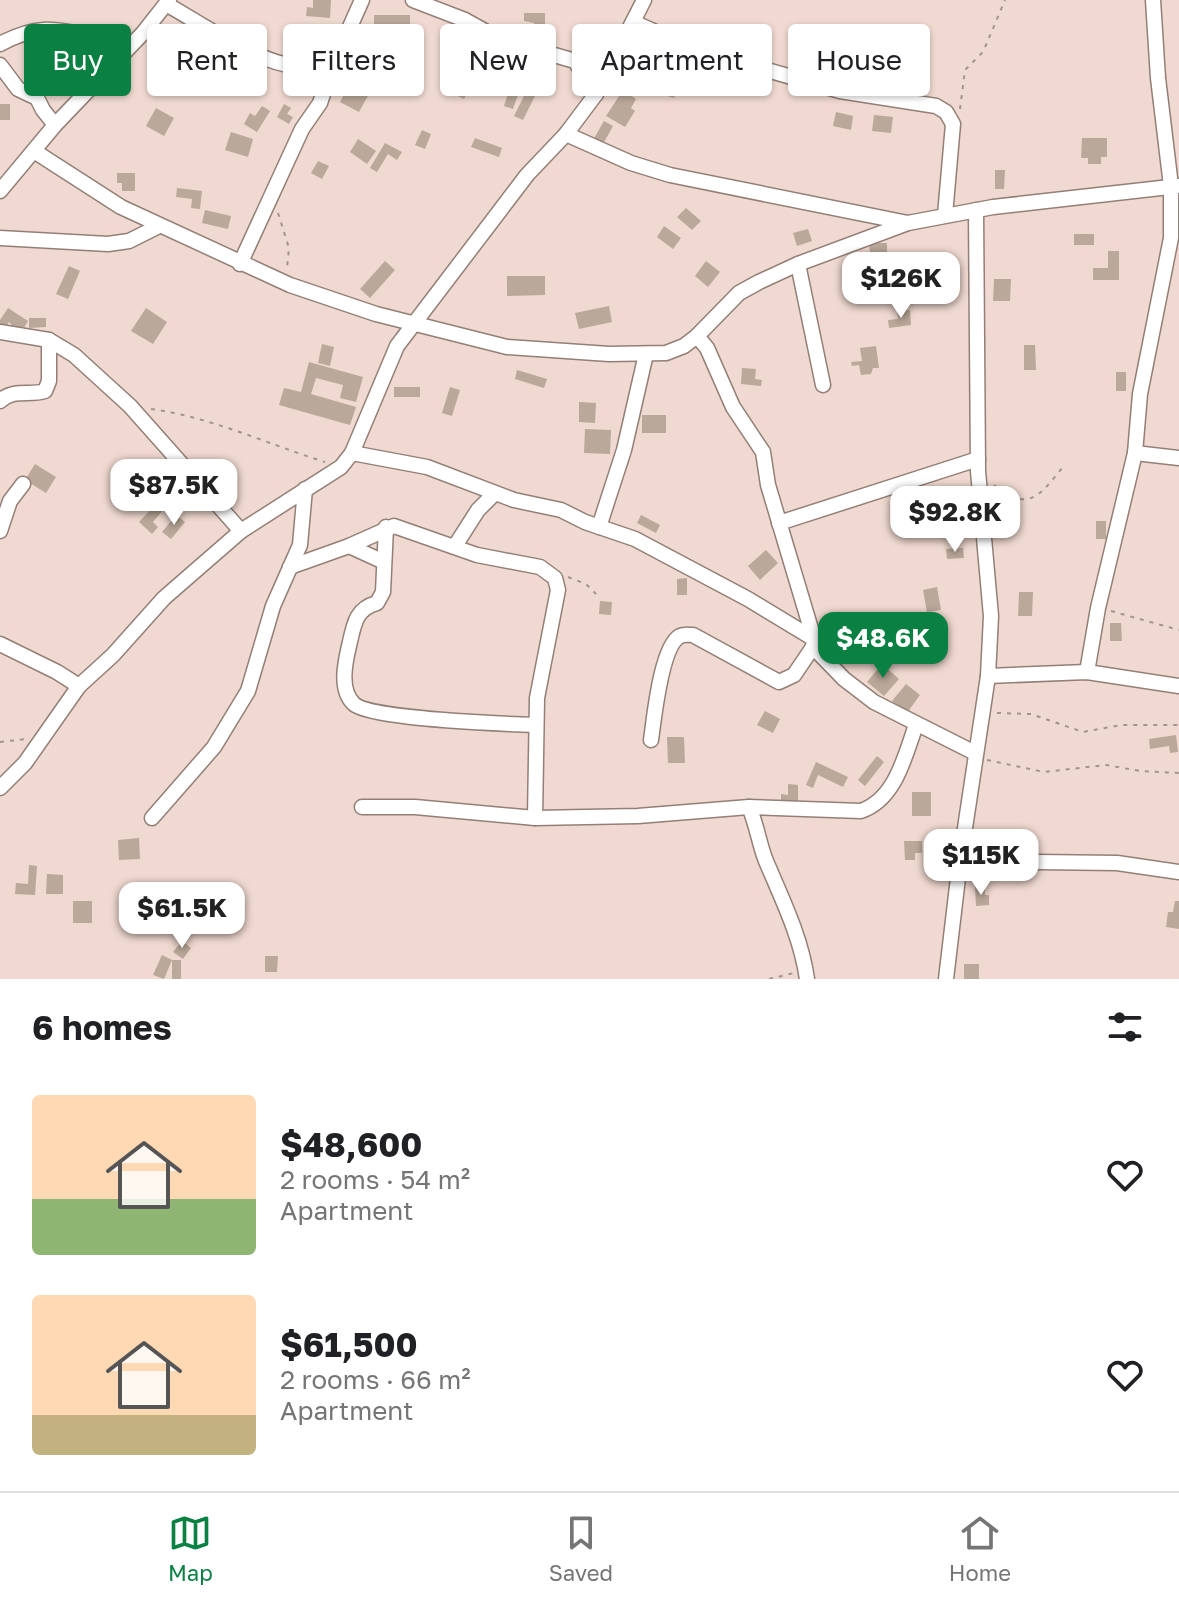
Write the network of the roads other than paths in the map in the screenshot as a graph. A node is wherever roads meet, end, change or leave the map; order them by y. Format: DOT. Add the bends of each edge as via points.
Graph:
graph roads {
  1 [pos="362,0"];
  2 [pos="413,0"];
  3 [pos="644,0"];
  4 [pos="1153,0"];
  5 [pos="168,2"];
  6 [pos="633,22"];
  7 [pos="351,24"];
  8 [pos="24,32"];
  9 [pos="0,44"];
  10 [pos="131,44"];
  11 [pos="572,60"];
  12 [pos="0,65"];
  13 [pos="283,66"];
  14 [pos="82,96"];
  15 [pos="322,96"];
  16 [pos="594,96"];
  17 [pos="55,125"];
  18 [pos="566,134"];
  19 [pos="34,151"];
  20 [pos="1175,186"];
  21 [pos="0,191"];
  22 [pos="976,210"];
  23 [pos="945,215"];
  24 [pos="908,223"];
  25 [pos="159,226"];
  26 [pos="0,238"];
  27 [pos="240,264"];
  28 [pos="798,264"];
  29 [pos="412,323"];
  30 [pos="0,332"];
  31 [pos="697,336"];
  32 [pos="49,340"];
  33 [pos="646,354"];
  34 [pos="823,385"];
  35 [pos="0,401"];
  36 [pos="352,453"];
  37 [pos="1135,453"];
  38 [pos="1179,458"];
  39 [pos="978,465"];
  40 [pos="23,484"];
  41 [pos="305,489"];
  42 [pos="494,494"];
  43 [pos="779,523"];
  44 [pos="386,527"];
  45 [pos="599,527"];
  46 [pos="0,531"];
  47 [pos="241,531"];
  48 [pos="349,546"];
  49 [pos="455,546"];
  50 [pos="384,562"];
  51 [pos="290,567"];
  52 [pos="814,643"];
  53 [pos="0,644"];
  54 [pos="1087,672"];
  55 [pos="988,676"];
  56 [pos="79,686"];
  57 [pos="1179,686"];
  58 [pos="536,725"];
  59 [pos="916,725"];
  60 [pos="651,740"];
  61 [pos="975,755"];
  62 [pos="0,788"];
  63 [pos="362,807"];
  64 [pos="749,807"];
  65 [pos="152,818"];
  66 [pos="535,818"];
  67 [pos="960,861"];
  68 [pos="1179,872"];
  69 [pos="806,973"];
  70 [pos="946,979"];
  1 -- 7 [label="street"];
  2 -- 11 [label="street" via="499,39"];
  3 -- 6 [label="street"];
  4 -- 20 [label="street" via="1158,78"];
  5 -- 10 [label="street"];
  5 -- 13 [label="street"];
  6 -- 23 [label="street" via="694,49 840,91 946,112 953,124"];
  8 -- 9 [label="street"];
  12 -- 17 [label="street" via="18,89 37,98"];
  14 -- 17 [label="street"];
  15 -- 27 [label="street"];
  16 -- 18 [label="street"];
  17 -- 19 [label="street"];
  18 -- 24 [label="street" via="670,175"];
  18 -- 29 [label="street" via="527,175"];
  19 -- 21 [label="street"];
  19 -- 25 [label="street"];
  20 -- 22 [label="street"];
  20 -- 37 [label="street"];
  22 -- 23 [label="street"];
  22 -- 39 [label="street"];
  23 -- 24 [label="street"];
  24 -- 28 [label="street"];
  25 -- 26 [label="street" via="129,241 108,244"];
  25 -- 27 [label="street"];
  27 -- 29 [label="street"];
  28 -- 31 [label="street" via="739,293"];
  28 -- 34 [label="street"];
  29 -- 33 [label="street" via="507,347"];
  29 -- 36 [label="street" via="385,370"];
  30 -- 32 [label="street"];
  31 -- 33 [label="street" via="666,353"];
  31 -- 43 [label="street" via="763,452"];
  32 -- 35 [label="street" via="45,391 20,392"];
  32 -- 47 [label="street" via="74,355 130,406"];
  33 -- 45 [label="street"];
  36 -- 41 [label="street" via="341,467"];
  36 -- 42 [label="street" via="427,467"];
  37 -- 38 [label="street"];
  37 -- 54 [label="street"];
  39 -- 43 [label="street"];
  39 -- 55 [label="street" via="991,616"];
  40 -- 46 [label="street" via="10,501"];
  41 -- 47 [label="street"];
  41 -- 51 [label="street" via="303,533"];
  42 -- 45 [label="street" via="561,510"];
  42 -- 49 [label="street"];
  43 -- 52 [label="street"];
  44 -- 48 [label="street"];
  44 -- 49 [label="street"];
  44 -- 50 [label="street"];
  45 -- 52 [label="street" via="635,539 748,599"];
  47 -- 56 [label="street" via="164,598"];
  48 -- 50 [label="street"];
  48 -- 51 [label="street"];
  49 -- 58 [label="street" via="540,567 555,578 558,590 540,672"];
  50 -- 58 [label="street" via="381,599 361,610 351,636 344,678 351,702 394,714"];
  51 -- 65 [label="street" via="248,691 214,747"];
  52 -- 59 [label="street" via="857,690"];
  52 -- 60 [label="street" via="794,675 779,682 693,635 680,636 667,657"];
  53 -- 56 [label="street"];
  54 -- 55 [label="street"];
  54 -- 57 [label="street"];
  55 -- 61 [label="street"];
  56 -- 62 [label="street" via="25,763"];
  58 -- 66 [label="street"];
  59 -- 61 [label="street"];
  59 -- 64 [label="street" via="899,772 871,807 840,812"];
  61 -- 67 [label="street"];
  63 -- 66 [label="street"];
  64 -- 66 [label="street"];
  64 -- 69 [label="street"];
  67 -- 68 [label="street" via="1117,863"];
  67 -- 70 [label="street"];
}
